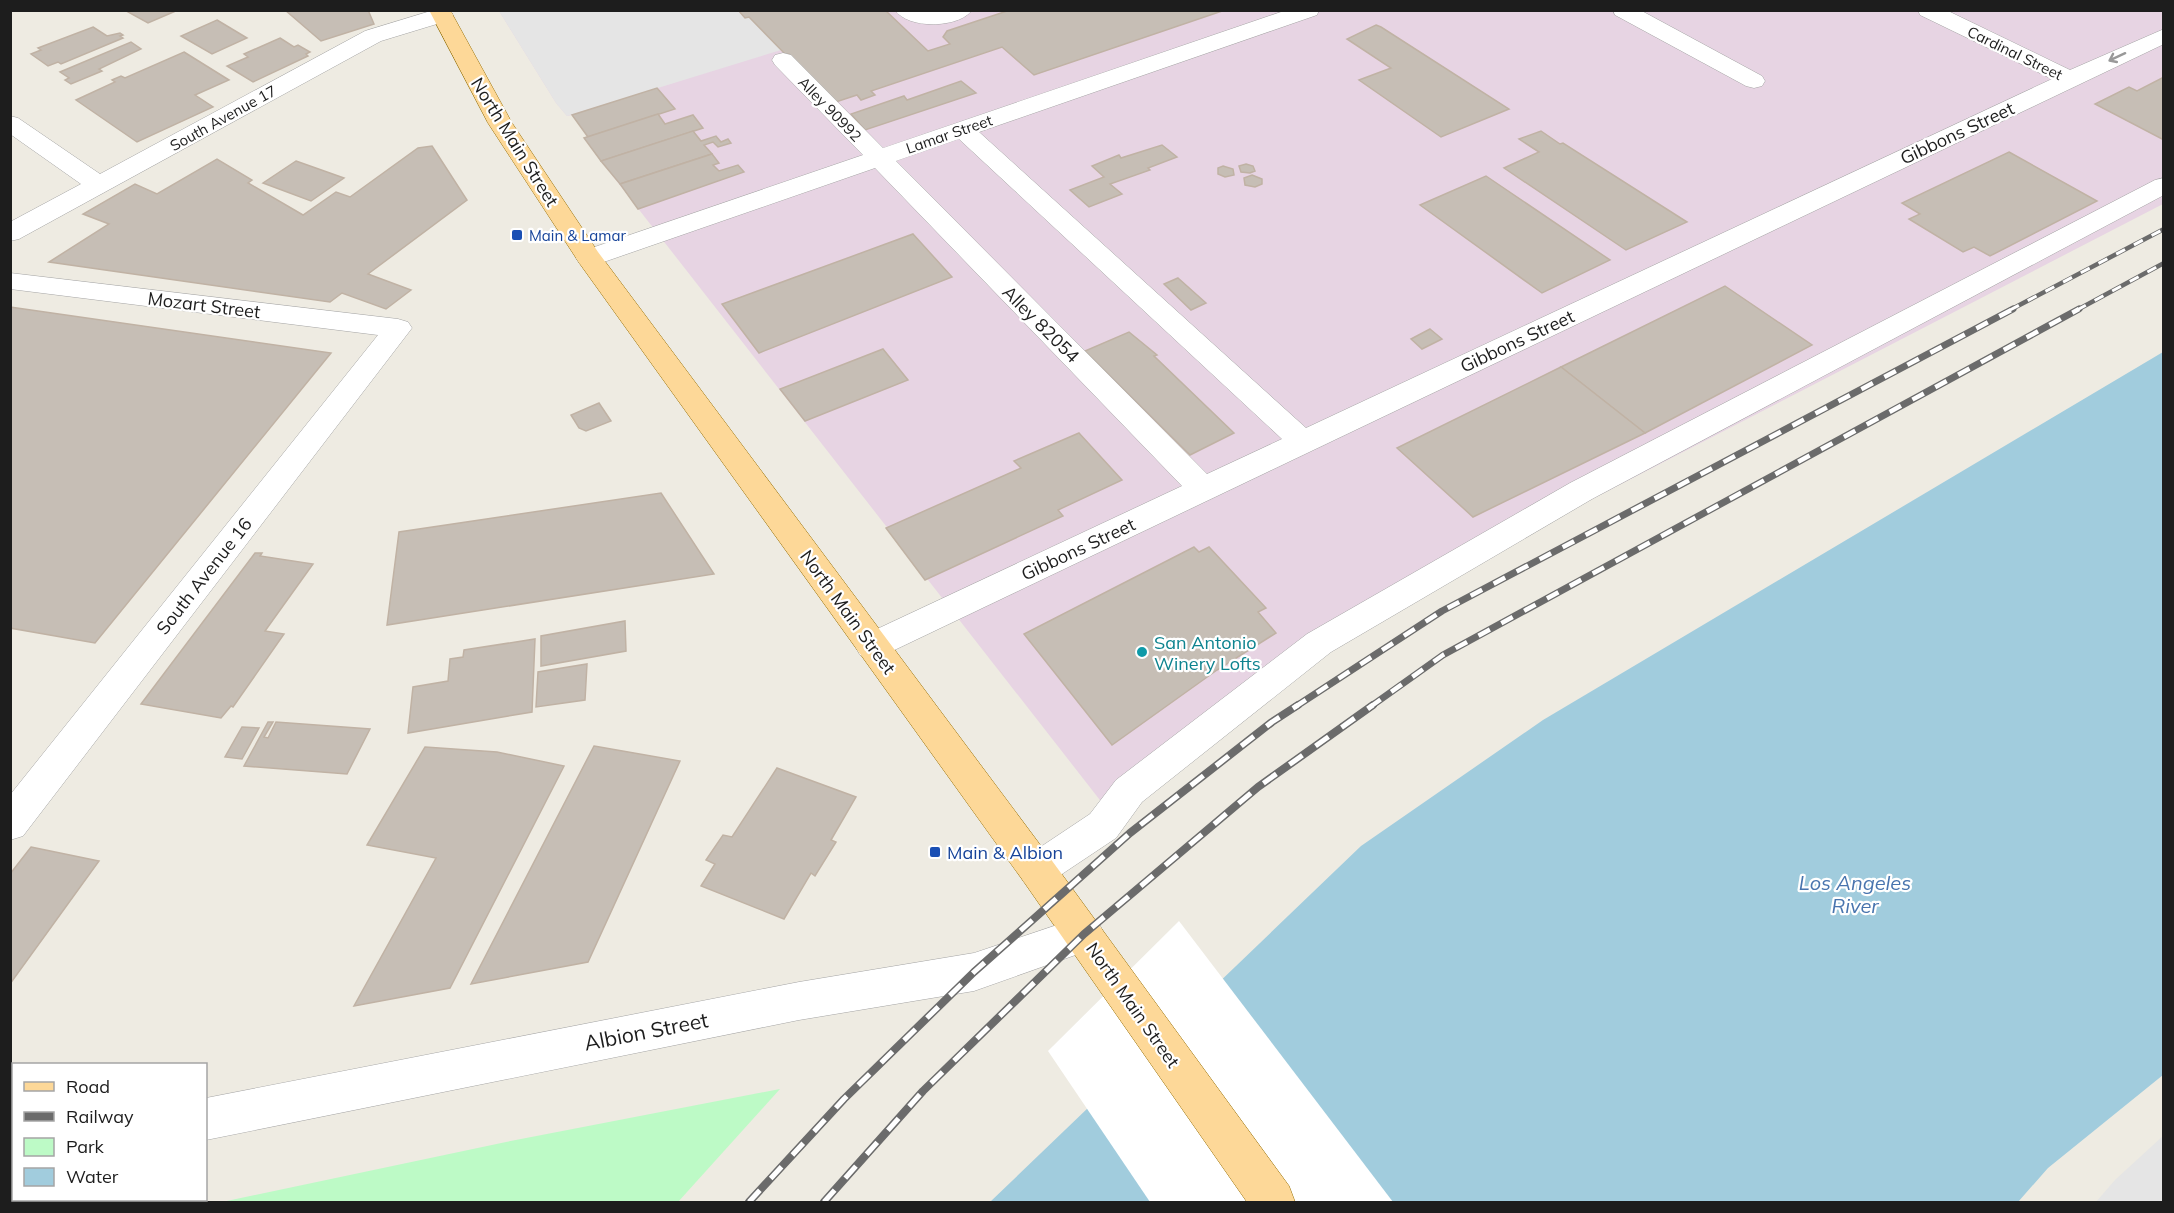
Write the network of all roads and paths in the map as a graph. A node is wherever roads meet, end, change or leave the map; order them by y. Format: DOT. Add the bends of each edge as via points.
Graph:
graph roads {
  1 [pos="905,10"];
  2 [pos="962,10"];
  3 [pos="1309,10"];
  4 [pos="1623,10"];
  5 [pos="1928,10"];
  6 [pos="440,13"];
  7 [pos="2163,35"];
  8 [pos="783,60"];
  9 [pos="2070,79"];
  10 [pos="1754,81"];
  11 [pos="10,123"];
  12 [pos="963,129"];
  13 [pos="877,159"];
  14 [pos="2163,185"];
  15 [pos="100,186"];
  16 [pos="10,233"];
  17 [pos="589,258"];
  18 [pos="10,281"];
  19 [pos="398,328"];
  20 [pos="1303,442"];
  21 [pos="1204,489"];
  22 [pos="872,646"];
  23 [pos="10,824"];
  24 [pos="1037,870"];
  25 [pos="1084,934"];
  26 [pos="207,1119"];
  27 [pos="1273,1203"];
  1 -- 2 [label="street" via="916,19 932,20"];
  3 -- 12 [label="street, Lamar Street"];
  4 -- 10 [label="street"];
  5 -- 9 [label="street, Cardinal Street"];
  6 -- 15 [label="street, South Avenue 17" via="373,36"];
  6 -- 17 [label="main road, North Main Street" via="500,123"];
  7 -- 9 [label="street, Gibbons Street, one-way"];
  8 -- 13 [label="street, Alley 90992"];
  9 -- 20 [label="street, Gibbons Street"];
  11 -- 15 [label="street"];
  12 -- 13 [label="street, Lamar Street"];
  12 -- 20 [label="street"];
  13 -- 17 [label="street, Lamar Street"];
  13 -- 21 [label="street, Alley 82054"];
  14 -- 24 [label="street" via="1581,491 1319,643 1128,790 1103,826"];
  15 -- 16 [label="street, South Avenue 17"];
  17 -- 22 [label="main road, North Main Street"];
  18 -- 19 [label="street, Mozart Street"];
  19 -- 23 [label="street, South Avenue 16"];
  20 -- 21 [label="street, Gibbons Street"];
  21 -- 22 [label="street, Gibbons Street"];
  22 -- 24 [label="main road, North Main Street"];
  24 -- 25 [label="main road, North Main Street"];
  25 -- 26 [label="street, Albion Street" via="974,972 788,1003"];
  25 -- 27 [label="main road, North Main Street"];
}
